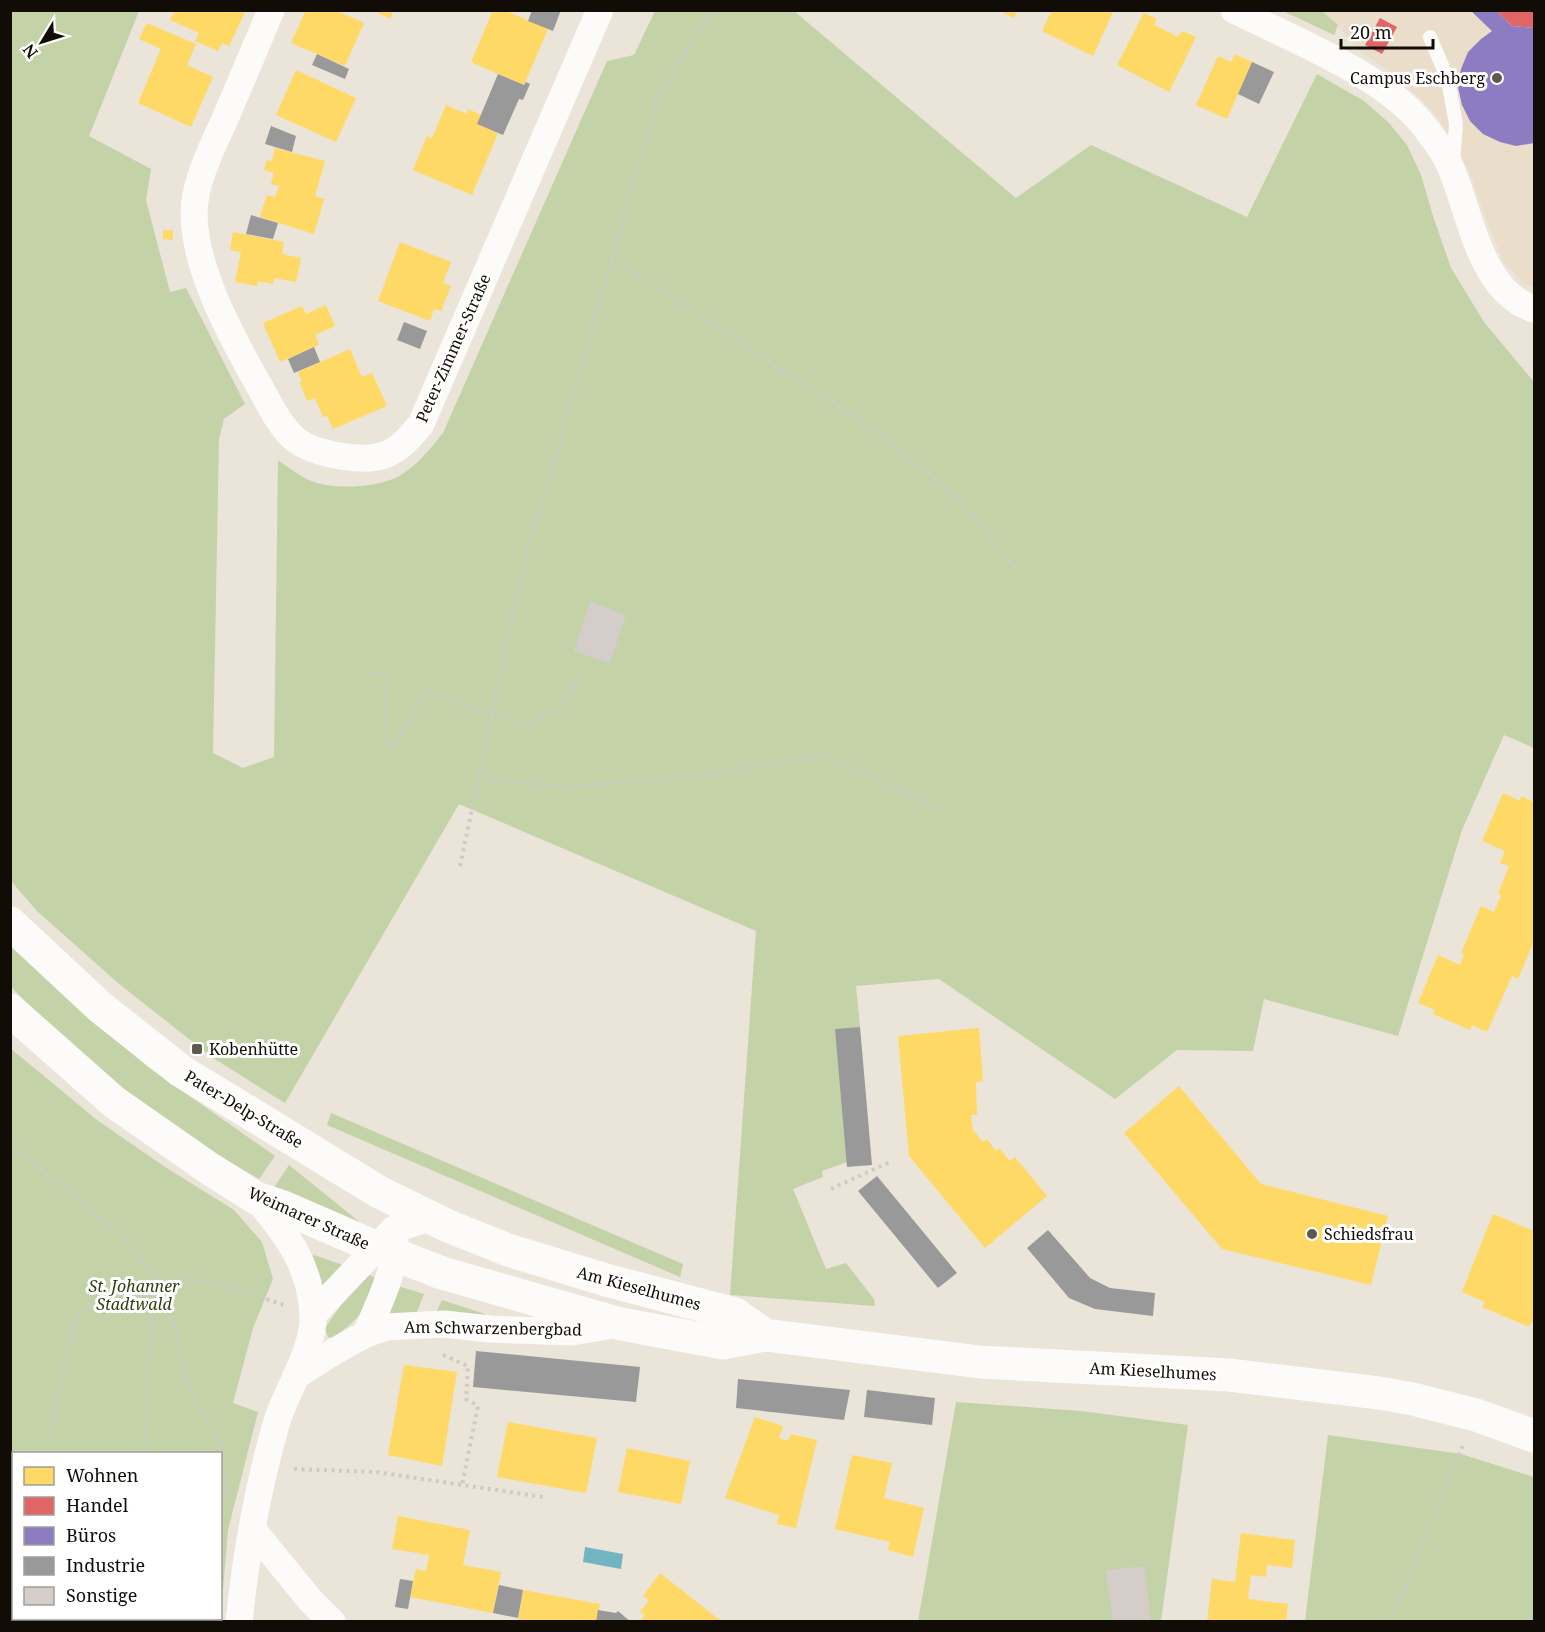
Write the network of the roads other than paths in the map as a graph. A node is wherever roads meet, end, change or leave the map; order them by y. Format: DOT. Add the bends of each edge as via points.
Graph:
graph roads {
  1 [pos="271,10"];
  2 [pos="600,10"];
  3 [pos="1234,10"];
  4 [pos="1430,37"];
  5 [pos="1452,170"];
  6 [pos="1534,309"];
  7 [pos="10,923"];
  8 [pos="10,1010"];
  9 [pos="378,1192"];
  10 [pos="256,1198"];
  11 [pos="429,1218"];
  12 [pos="388,1244"];
  13 [pos="508,1250"];
  14 [pos="313,1315"];
  15 [pos="621,1324"];
  16 [pos="366,1334"];
  17 [pos="765,1335"];
  18 [pos="296,1376"];
  19 [pos="1534,1436"];
  20 [pos="252,1529"];
  21 [pos="239,1622"];
  22 [pos="332,1622"];
  1 -- 2 [label="street, Peter-Zimmer-Straße" via="204,168 194,212 197,242 233,339 277,418 295,439 314,450 365,459 386,454 406,442 421,424"];
  3 -- 5 [label="street" via="1377,83 1407,106 1430,132"];
  4 -- 5 [label="lane" via="1448,80 1456,124"];
  5 -- 6 [label="street" via="1477,244 1496,283 1524,306"];
  7 -- 9 [label="street, Pater-Delp-Straße" via="100,1007 181,1071"];
  8 -- 10 [label="street, Weimarer Straße" via="114,1102"];
  9 -- 11 [label="street, Pater-Delp-Straße"];
  9 -- 12 [label="street"];
  10 -- 12 [label="street, Weimarer Straße"];
  10 -- 14 [label="street" via="298,1254"];
  11 -- 12 [label="street"];
  11 -- 13 [label="street, Pater-Delp-Straße"];
  12 -- 14 [label="street"];
  12 -- 15 [label="street, Weimarer Straße" via="442,1273"];
  12 -- 16 [label="street" via="386,1287"];
  13 -- 17 [label="street, Am Kieselhumes" via="735,1314"];
  14 -- 18 [label="street"];
  15 -- 16 [label="street, Am Schwarzenbergbad" via="572,1332 421,1324"];
  15 -- 17 [label="street, Am Kieselhumes" via="723,1343"];
  16 -- 18 [label="street, Am Schwarzenbergbad"];
  17 -- 19 [label="street, Am Kieselhumes" via="980,1362 1229,1375 1378,1393 1476,1415"];
  18 -- 20 [label="street" via="278,1418"];
  20 -- 21 [label="street"];
  20 -- 22 [label="street"];
}
